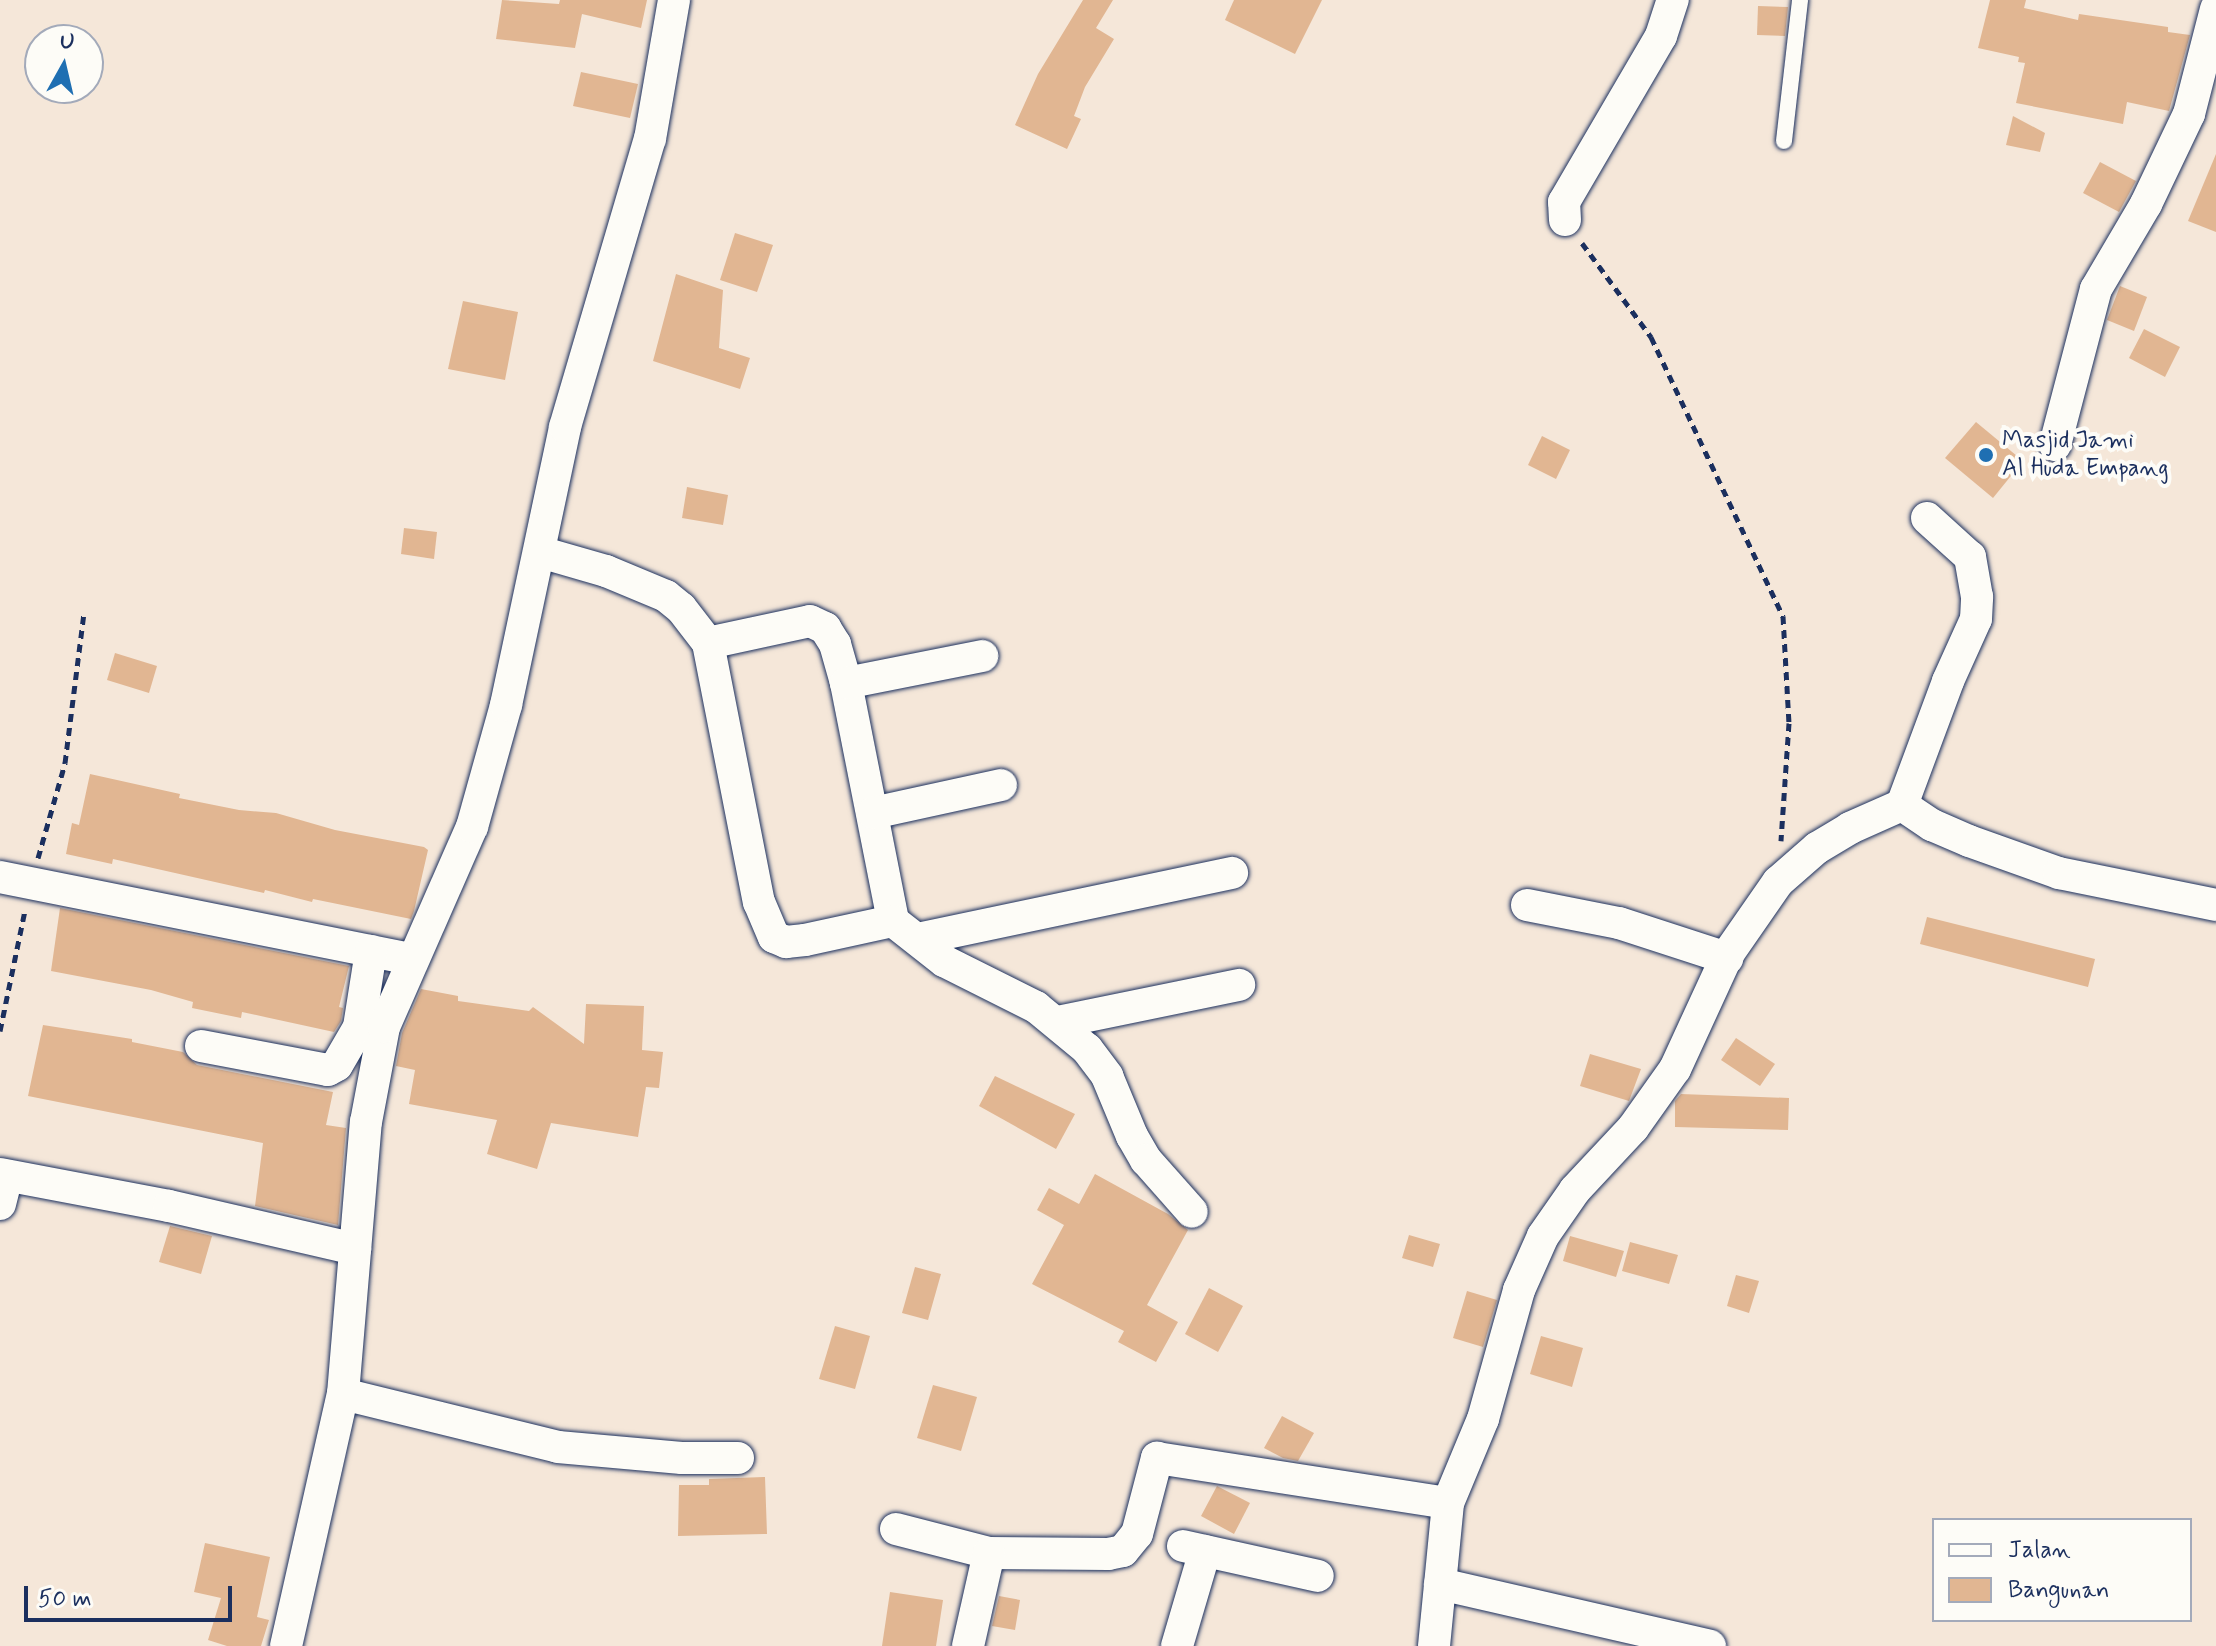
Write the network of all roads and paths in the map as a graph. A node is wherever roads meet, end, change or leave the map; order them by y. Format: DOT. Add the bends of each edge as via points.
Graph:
graph roads {
  1 [pos="674,0"];
  2 [pos="1673,0"];
  3 [pos="1800,0"];
  4 [pos="2216,9"];
  5 [pos="1784,141"];
  6 [pos="1565,220"];
  7 [pos="2055,445"];
  8 [pos="1927,518"];
  9 [pos="540,552"];
  10 [pos="84,612"];
  11 [pos="708,643"];
  12 [pos="982,656"];
  13 [pos="846,683"];
  14 [pos="1001,785"];
  15 [pos="1902,805"];
  16 [pos="873,813"];
  17 [pos="1232,873"];
  18 [pos="15,881"];
  19 [pos="1778,882"];
  20 [pos="1527,905"];
  21 [pos="2216,905"];
  22 [pos="906,930"];
  23 [pos="371,951"];
  24 [pos="1727,958"];
  25 [pos="412,959"];
  26 [pos="1239,985"];
  27 [pos="1058,1022"];
  28 [pos="0,1031"];
  29 [pos="201,1046"];
  30 [pos="2,1185"];
  31 [pos="1192,1212"];
  32 [pos="355,1249"];
  33 [pos="343,1394"];
  34 [pos="738,1458"];
  35 [pos="1448,1503"];
  36 [pos="896,1529"];
  37 [pos="989,1553"];
  38 [pos="1318,1576"];
  39 [pos="1440,1584"];
  40 [pos="286,1646"];
  41 [pos="968,1646"];
  42 [pos="1177,1646"];
  43 [pos="1434,1646"];
  44 [pos="1710,1646"];
  1 -- 9 [label="street" via="650,139 565,427"];
  2 -- 6 [label="street" via="1661,36 1569,191"];
  3 -- 5 [label="lane"];
  4 -- 7 [label="street" via="2189,114 2146,204 2096,289"];
  6 -- 19 [label="path" via="1651,337 1783,616 1789,723"];
  8 -- 15 [label="street" via="1970,557 1976,619"];
  9 -- 11 [label="street" via="666,596"];
  9 -- 25 [label="street" via="472,827"];
  10 -- 18 [label="path" via="65,763"];
  11 -- 13 [label="street" via="810,621 825,628 835,644"];
  11 -- 22 [label="street" via="759,902 774,937 786,942"];
  12 -- 13 [label="street"];
  13 -- 16 [label="street"];
  14 -- 16 [label="street"];
  15 -- 19 [label="street" via="1817,848"];
  15 -- 21 [label="street" via="1932,825 2059,873"];
  16 -- 22 [label="street"];
  17 -- 22 [label="street"];
  18 -- 23 [label="street"];
  18 -- 28 [label="path"];
  19 -- 24 [label="street"];
  20 -- 24 [label="street" via="1619,923"];
  22 -- 27 [label="street" via="944,961"];
  23 -- 25 [label="street"];
  23 -- 29 [label="street" via="359,1027 337,1065 328,1070"];
  24 -- 35 [label="street" via="1675,1069 1543,1236 1519,1290 1483,1419"];
  25 -- 32 [label="street" via="384,1027 373,1074"];
  26 -- 27 [label="street"];
  27 -- 31 [label="street" via="1107,1076 1146,1160"];
  30 -- 32 [label="street" via="169,1206"];
  32 -- 33 [label="street"];
  33 -- 34 [label="street" via="558,1447"];
  33 -- 40 [label="street"];
  35 -- 37 [label="street" via="1157,1458 1137,1534 1123,1551"];
  35 -- 39 [label="street"];
  36 -- 37 [label="street"];
  37 -- 41 [label="street"];
  38 -- 42 [label="street" via="1194,1548"];
  39 -- 43 [label="street"];
  39 -- 44 [label="street"];
}
